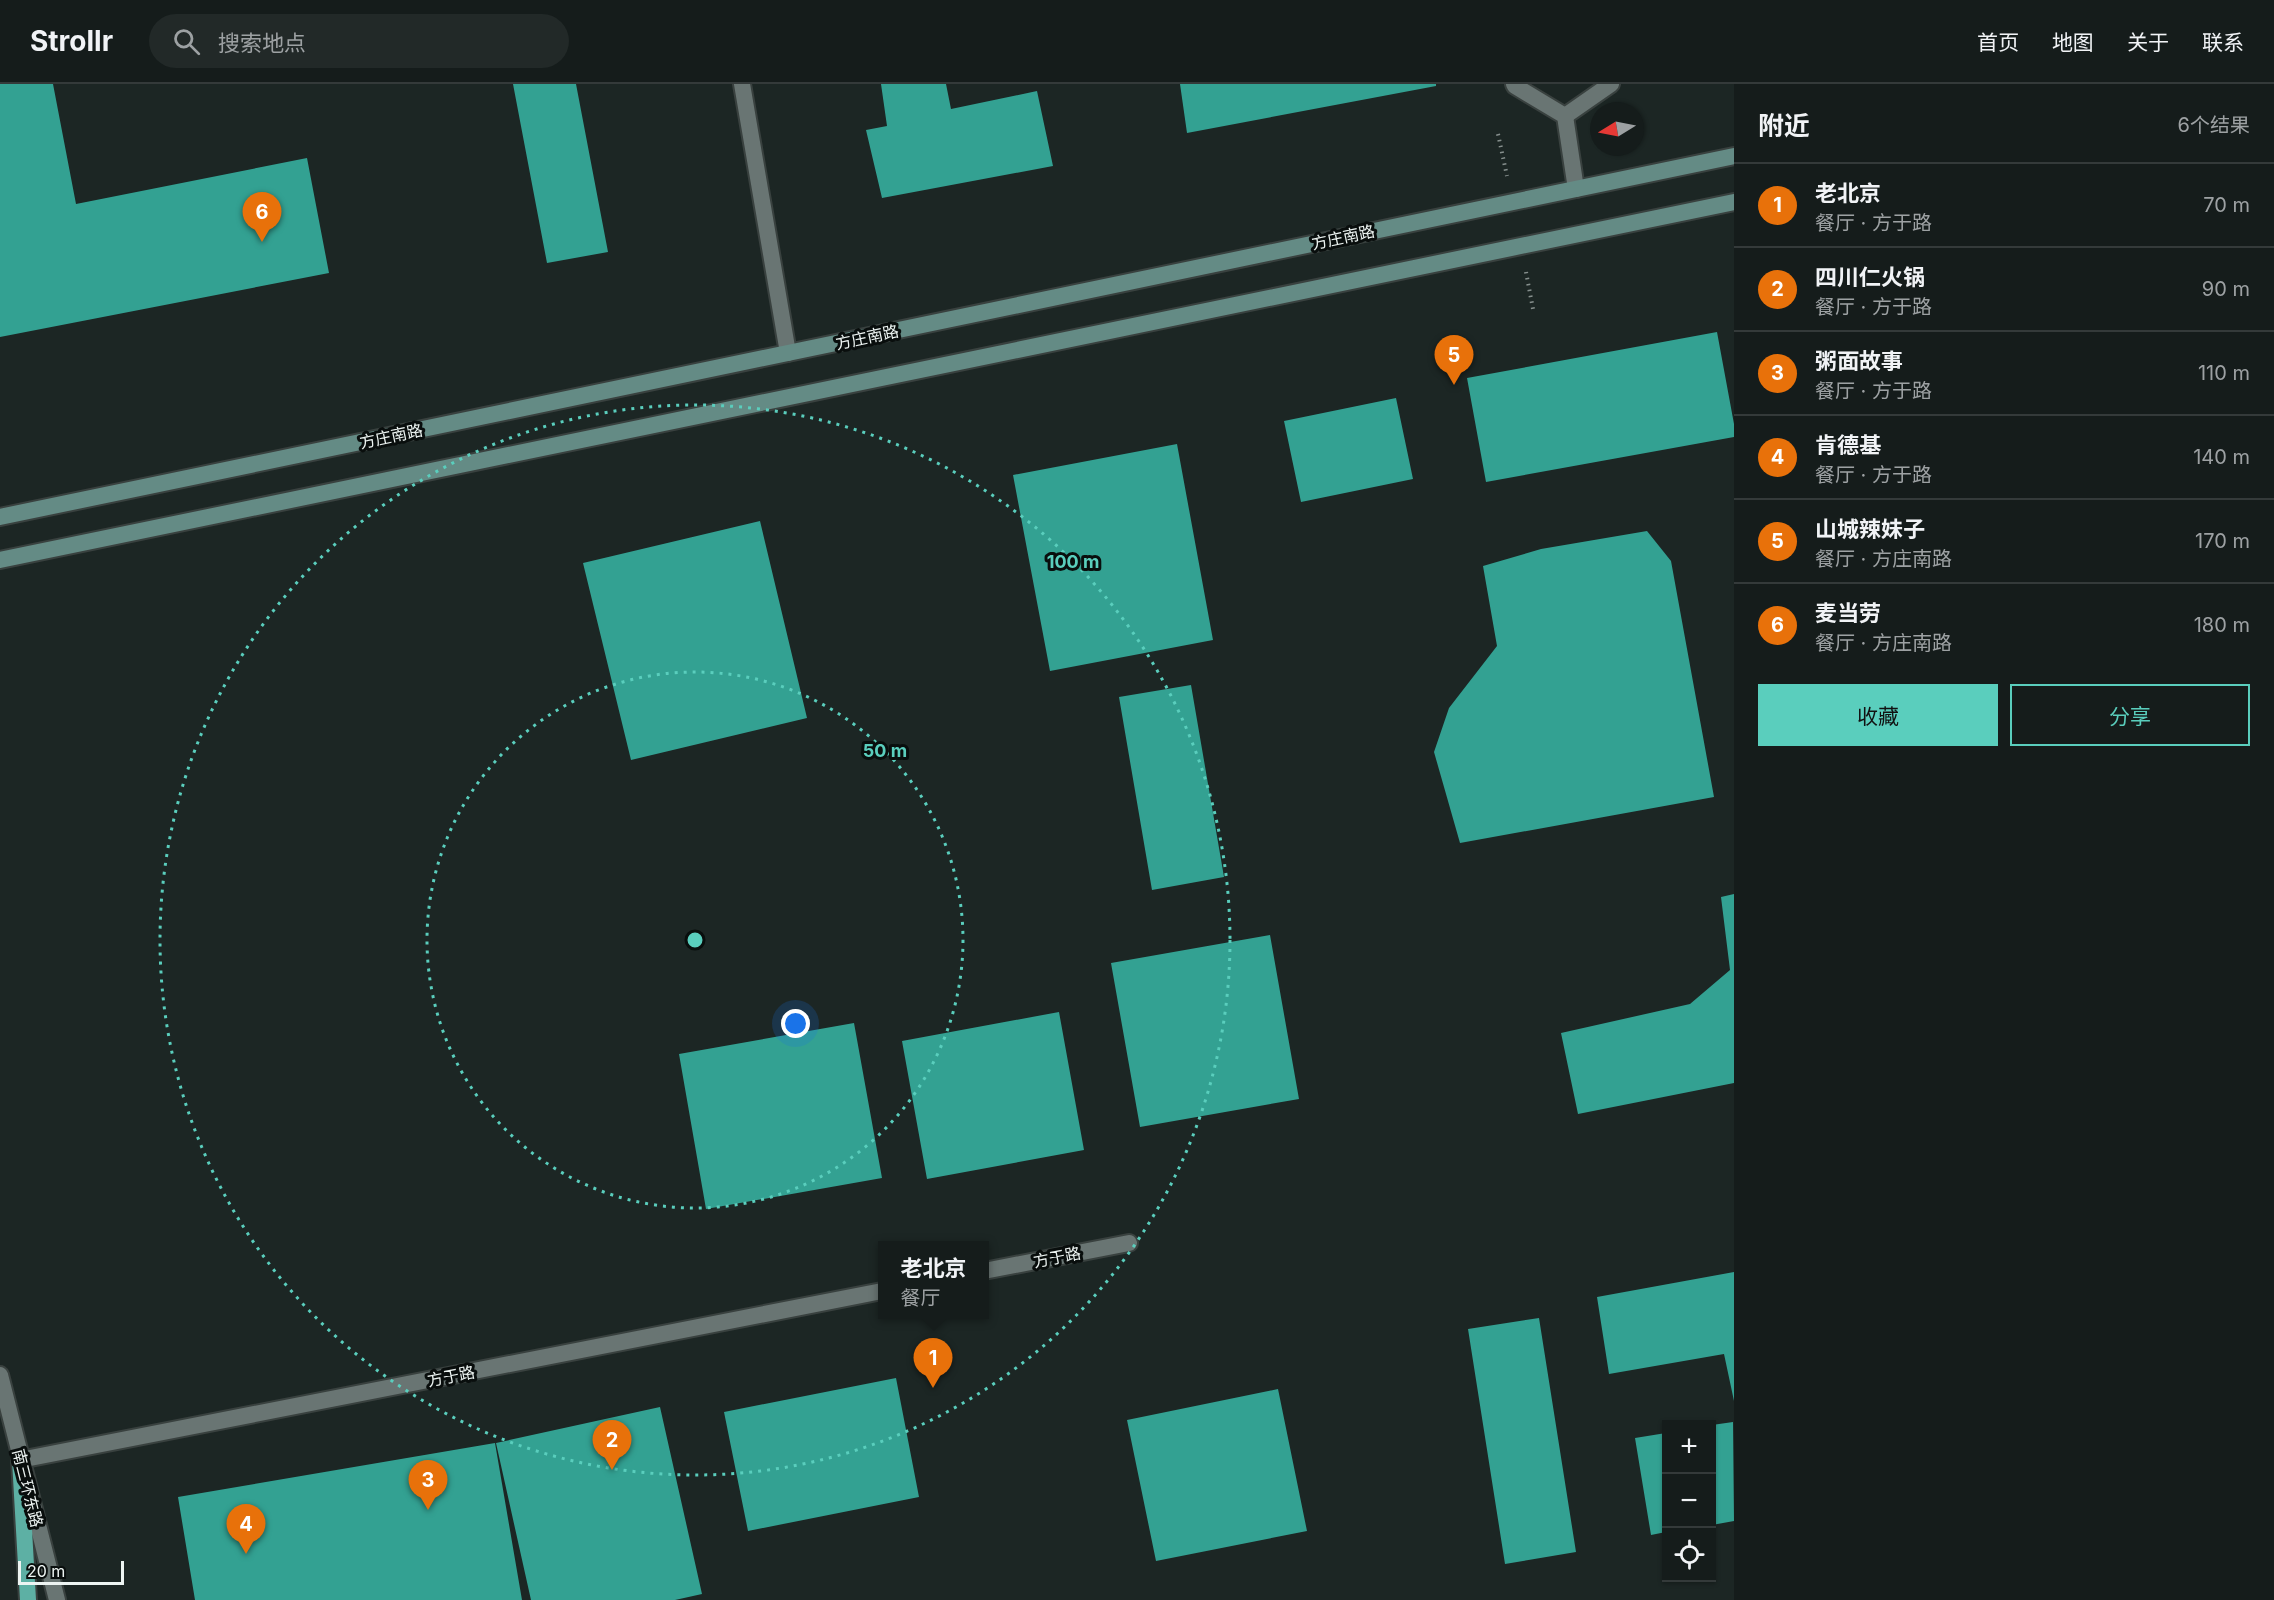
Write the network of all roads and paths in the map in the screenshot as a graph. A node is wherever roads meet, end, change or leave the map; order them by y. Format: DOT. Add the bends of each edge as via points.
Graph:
graph roads {
  1 [pos="742,84"];
  2 [pos="1514,84"];
  3 [pos="1611,84"];
  4 [pos="1564,116"];
  5 [pos="1734,156"];
  6 [pos="1576,189"];
  7 [pos="1734,202"];
  8 [pos="788,353"];
  9 [pos="0,518"];
  10 [pos="0,560"];
  11 [pos="1129,1243"];
  12 [pos="989,1270"];
  13 [pos="878,1292"];
  14 [pos="0,1375"];
  15 [pos="20,1460"];
  16 [pos="28,1600"];
  17 [pos="57,1600"];
  1 -- 8 [label="street"];
  2 -- 4 [label="street"];
  3 -- 4 [label="street"];
  4 -- 6 [label="street"];
  5 -- 6 [label="main road, 方庄南路"];
  6 -- 8 [label="main road, 方庄南路"];
  7 -- 10 [label="main road"];
  8 -- 9 [label="main road, 方庄南路"];
  11 -- 12 [label="street, 方于路"];
  13 -- 15 [label="street, 方于路"];
  14 -- 15 [label="street, 南三环东路"];
  15 -- 16 [label="highway"];
  15 -- 17 [label="street, 南三环东路"];
}
